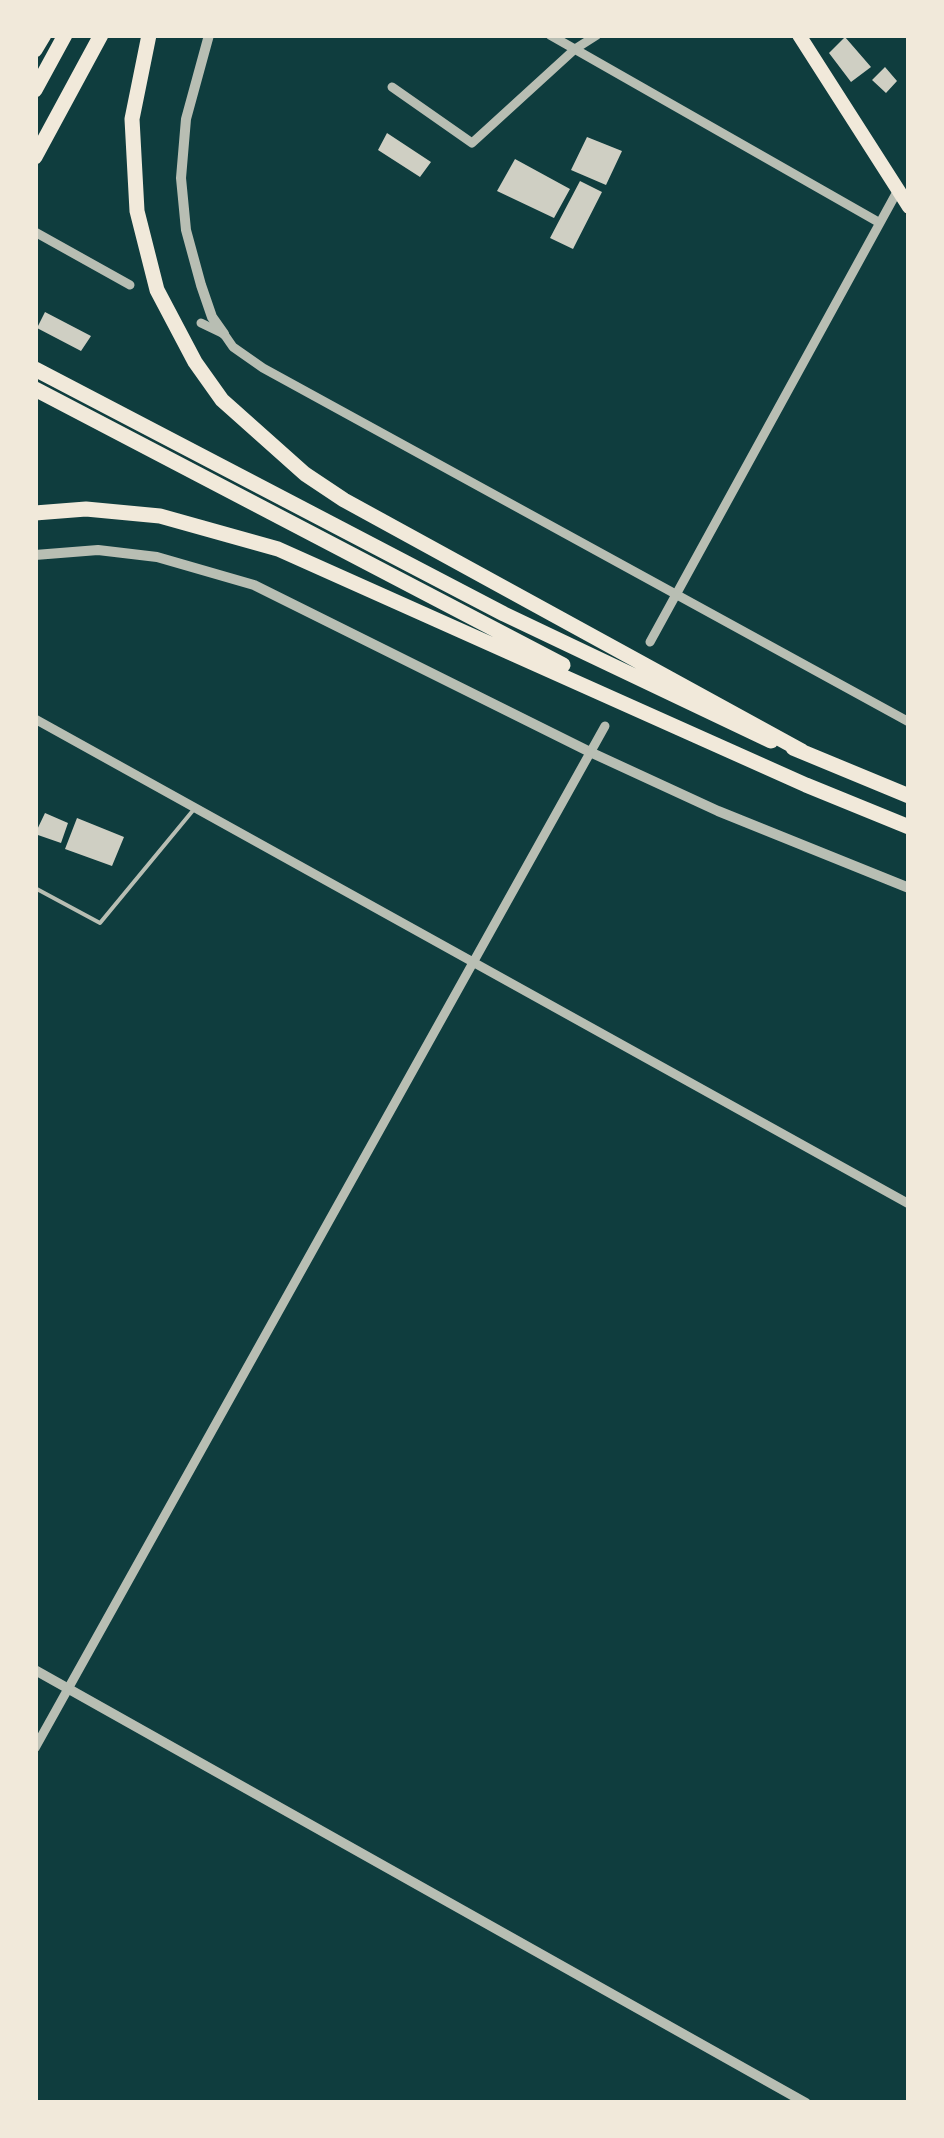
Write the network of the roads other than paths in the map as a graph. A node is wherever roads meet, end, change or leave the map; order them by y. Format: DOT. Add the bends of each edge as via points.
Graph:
graph roads {
  1 [pos="44,35"];
  2 [pos="65,35"];
  3 [pos="101,35"];
  4 [pos="149,35"];
  5 [pos="209,35"];
  6 [pos="550,35"];
  7 [pos="597,35"];
  8 [pos="799,35"];
  9 [pos="575,49"];
  10 [pos="35,50"];
  11 [pos="392,87"];
  12 [pos="35,90"];
  13 [pos="35,158"];
  14 [pos="898,190"];
  15 [pos="909,207"];
  16 [pos="880,223"];
  17 [pos="35,232"];
  18 [pos="130,286"];
  19 [pos="201,323"];
  20 [pos="224,334"];
  21 [pos="35,369"];
  22 [pos="35,390"];
  23 [pos="35,513"];
  24 [pos="35,556"];
  25 [pos="676,597"];
  26 [pos="650,642"];
  27 [pos="627,702"];
  28 [pos="35,719"];
  29 [pos="909,722"];
  30 [pos="605,726"];
  31 [pos="590,752"];
  32 [pos="802,752"];
  33 [pos="909,796"];
  34 [pos="195,808"];
  35 [pos="909,827"];
  36 [pos="35,888"];
  37 [pos="909,888"];
  38 [pos="475,964"];
  39 [pos="909,1204"];
  40 [pos="35,1670"];
  41 [pos="68,1688"];
  42 [pos="35,1748"];
  43 [pos="806,2103"];
  1 -- 10 [label="highway"];
  2 -- 12 [label="highway"];
  3 -- 13 [label="highway"];
  4 -- 32 [label="highway" via="132,119 137,211 158,290 222,400 304,474 344,500"];
  5 -- 20 [label="street" via="186,120 181,178 201,285"];
  6 -- 9 [label="street"];
  7 -- 9 [label="street"];
  8 -- 14 [label="main road"];
  9 -- 11 [label="street" via="472,142"];
  9 -- 16 [label="street"];
  14 -- 15 [label="main road"];
  14 -- 16 [label="street"];
  16 -- 25 [label="street"];
  17 -- 18 [label="street"];
  19 -- 20 [label="street"];
  20 -- 25 [label="street" via="263,368"];
  21 -- 32 [label="highway" via="504,614 739,729"];
  22 -- 27 [label="highway"];
  23 -- 27 [label="highway" via="160,516 278,549"];
  24 -- 31 [label="street" via="98,550 157,557 254,585"];
  25 -- 26 [label="street"];
  25 -- 29 [label="street"];
  27 -- 35 [label="highway"];
  28 -- 34 [label="street"];
  30 -- 31 [label="street"];
  31 -- 37 [label="street"];
  31 -- 38 [label="street"];
  32 -- 33 [label="highway"];
  34 -- 36 [label="lane" via="100,924"];
  34 -- 38 [label="street"];
  38 -- 39 [label="street"];
  38 -- 41 [label="street"];
  40 -- 41 [label="street"];
  41 -- 42 [label="street"];
  41 -- 43 [label="street"];
}
